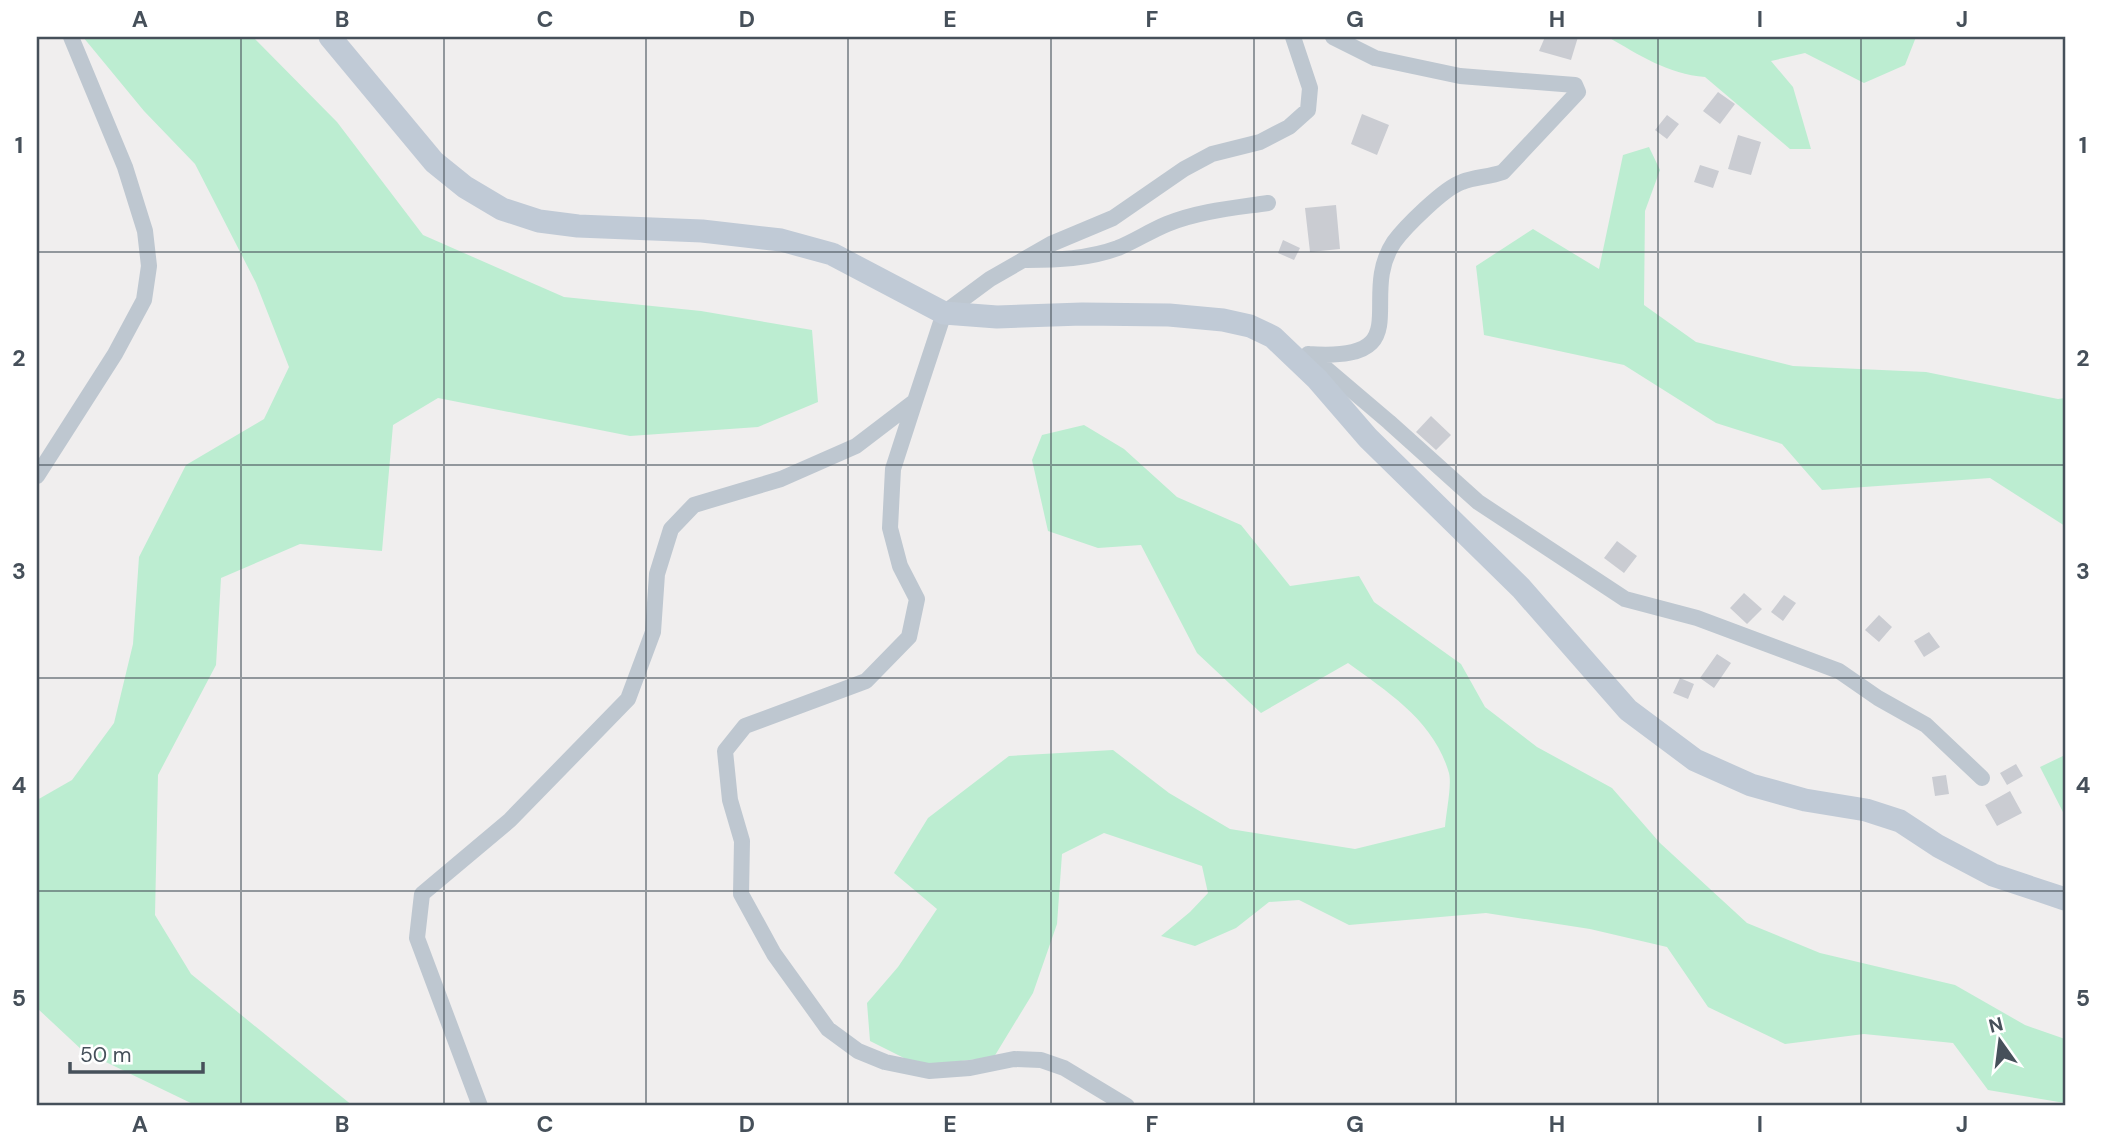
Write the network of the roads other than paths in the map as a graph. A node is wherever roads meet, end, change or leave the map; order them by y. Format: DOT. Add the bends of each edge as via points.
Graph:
graph roads {
  1 [pos="71,37"];
  2 [pos="330,37"];
  3 [pos="1293,37"];
  4 [pos="1333,37"];
  5 [pos="1268,203"];
  6 [pos="1024,260"];
  7 [pos="944,313"];
  8 [pos="1298,352"];
  9 [pos="915,401"];
  10 [pos="37,476"];
  11 [pos="1982,778"];
  12 [pos="2065,899"];
  13 [pos="480,1106"];
  14 [pos="1127,1106"];
  1 -- 10 [label="street" via="125,167 145,231 149,266 144,300 116,354"];
  2 -- 7 [label="street" via="434,162 502,209 539,221 578,226 702,230 781,240 832,254"];
  3 -- 6 [label="street" via="1310,88 1308,110 1289,127 1260,142 1212,154 1113,218"];
  4 -- 8 [label="street" via="1375,58 1460,76 1575,85 1578,92 1503,172 1449,188 1402,233 1383,269 1379,326 1365,349 1350,354"];
  5 -- 6 [label="street" via="1200,214 1085,257"];
  6 -- 7 [label="street"];
  7 -- 8 [label="street" via="997,317 1169,315 1223,320 1250,326"];
  7 -- 9 [label="street"];
  8 -- 11 [label="street" via="1389,422 1478,502 1625,599 1697,618 1839,671 1926,725"];
  8 -- 12 [label="street" via="1368,438 1521,588 1628,710 1695,760 1751,785 1900,821 1993,875"];
  9 -- 13 [label="street" via="856,446 781,479 694,505 671,529 657,573 653,632 628,699 510,820 422,894 416,938"];
  9 -- 14 [label="street" via="893,469 890,528 900,566 916,599 909,637 866,681 746,726 725,751 730,800 742,841 741,894 774,954 828,1029 858,1051 929,1071 1014,1059 1041,1060 1064,1068"];
}
